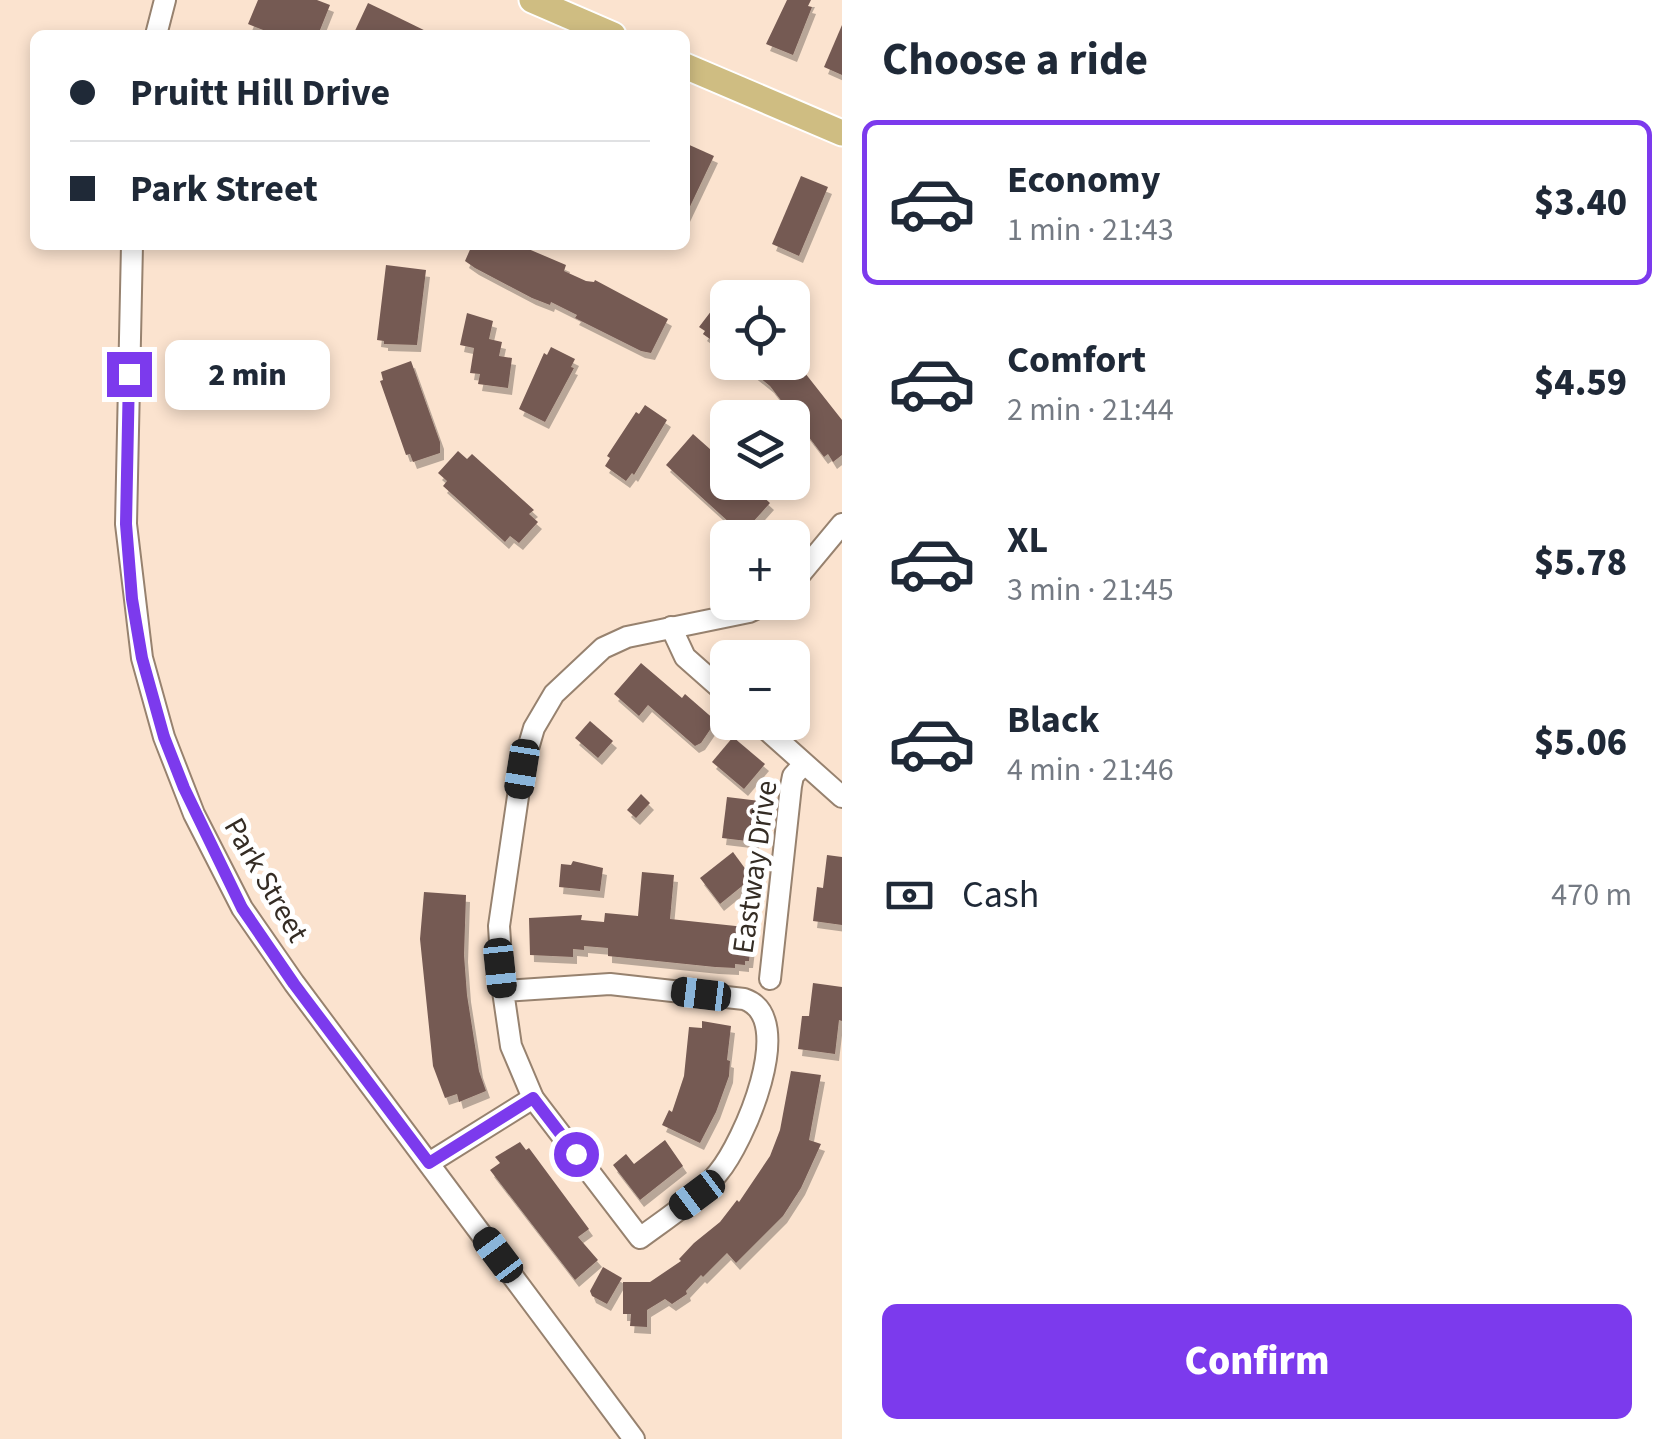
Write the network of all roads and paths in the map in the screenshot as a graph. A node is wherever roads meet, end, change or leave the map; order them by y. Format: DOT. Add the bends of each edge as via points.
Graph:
graph roads {
  1 [pos="165,0"];
  2 [pos="532,0"];
  3 [pos="157,30"];
  4 [pos="602,30"];
  5 [pos="690,68"];
  6 [pos="842,134"];
  7 [pos="132,250"];
  8 [pos="842,524"];
  9 [pos="810,562"];
  10 [pos="710,619"];
  11 [pos="671,626"];
  12 [pos="710,679"];
  13 [pos="778,740"];
  14 [pos="804,764"];
  15 [pos="842,797"];
  16 [pos="770,979"];
  17 [pos="503,991"];
  18 [pos="533,1098"];
  19 [pos="429,1163"];
  20 [pos="634,1439"];
  1 -- 3 [label="street"];
  2 -- 4 [label="main road"];
  5 -- 6 [label="main road"];
  7 -- 19 [label="street, Park Street" via="126,524 142,658 164,737 242,908"];
  8 -- 9 [label="street"];
  10 -- 11 [label="street"];
  11 -- 12 [label="street" via="685,656"];
  11 -- 17 [label="street" via="604,648 554,694 534,728 502,903"];
  13 -- 14 [label="street"];
  14 -- 15 [label="street"];
  14 -- 16 [label="street, Eastway Drive" via="791,786"];
  17 -- 18 [label="street" via="511,1046"];
  17 -- 18 [label="street" via="621,985 744,999 762,1013 762,1073 740,1139 708,1184 640,1238"];
  18 -- 19 [label="street"];
  19 -- 20 [label="street, Park Street"];
}
